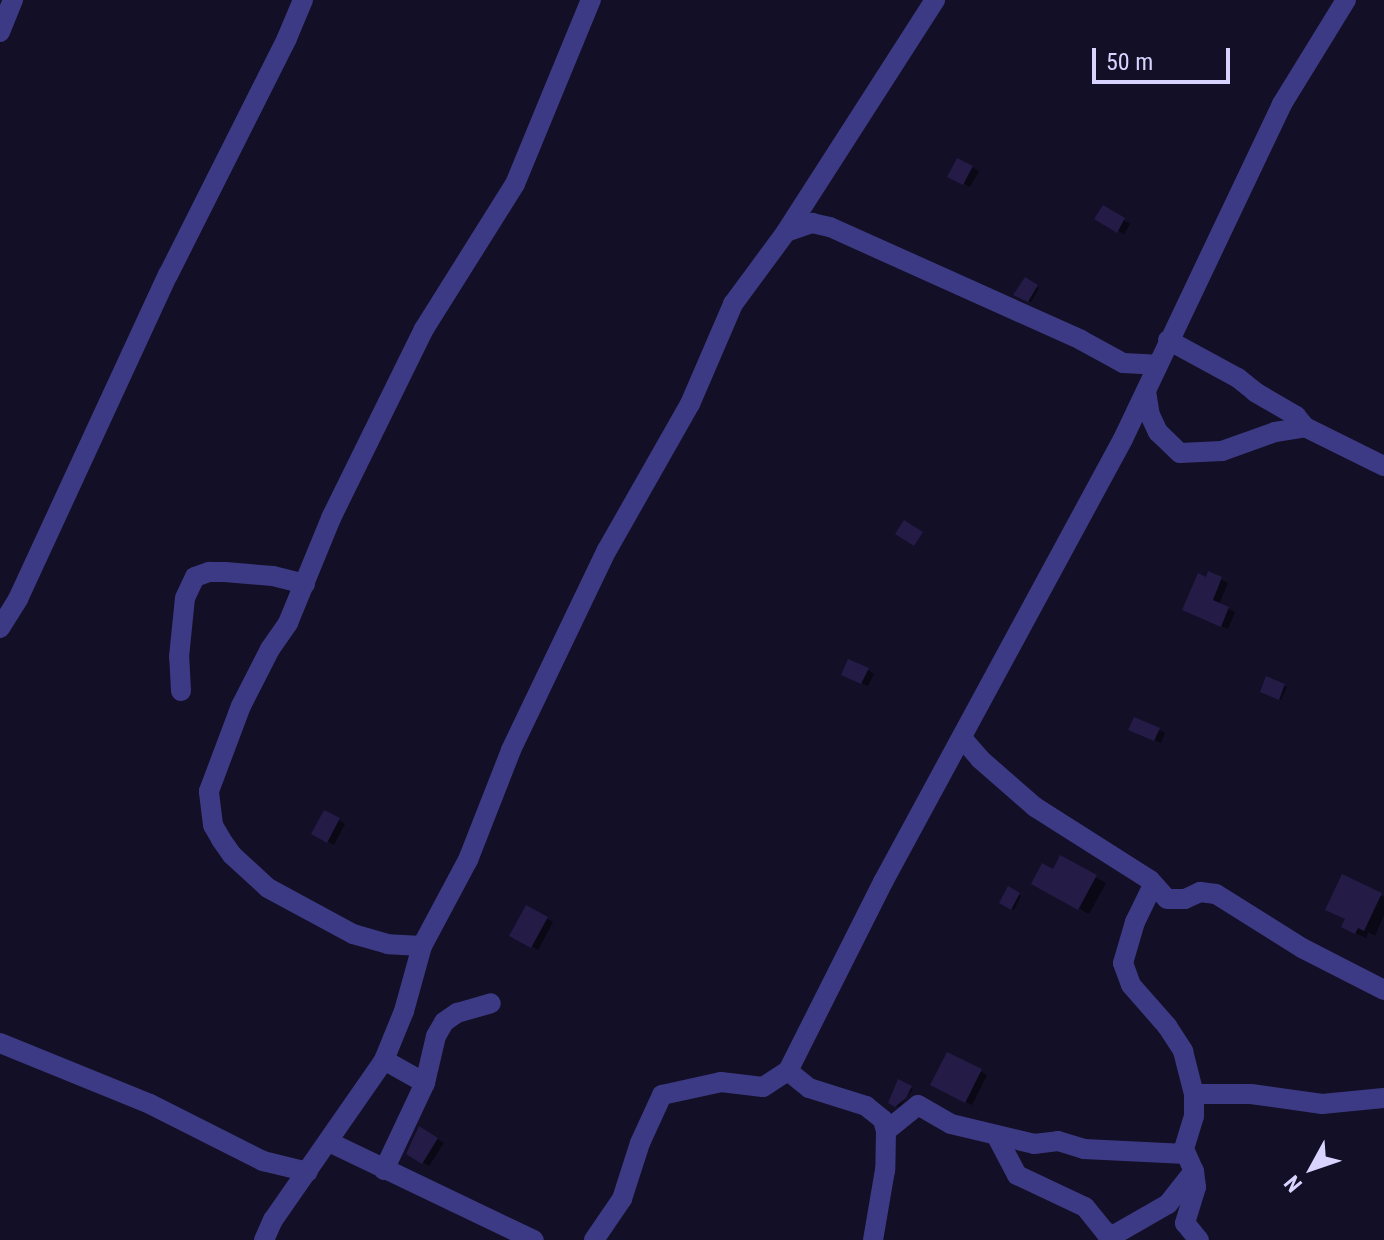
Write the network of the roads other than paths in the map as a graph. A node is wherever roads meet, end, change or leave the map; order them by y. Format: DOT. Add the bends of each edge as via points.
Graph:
graph roads {
  1 [pos="13,0"];
  2 [pos="303,0"];
  3 [pos="591,0"];
  4 [pos="935,0"];
  5 [pos="1346,0"];
  6 [pos="0,32"];
  7 [pos="806,198"];
  8 [pos="818,224"];
  9 [pos="786,232"];
  10 [pos="1168,340"];
  11 [pos="1157,365"];
  12 [pos="1146,391"];
  13 [pos="1305,427"];
  14 [pos="1384,466"];
  15 [pos="305,584"];
  16 [pos="0,628"];
  17 [pos="181,691"];
  18 [pos="962,738"];
  19 [pos="1153,885"];
  20 [pos="422,946"];
  21 [pos="1384,990"];
  22 [pos="491,1003"];
  23 [pos="0,1043"];
  24 [pos="384,1060"];
  25 [pos="788,1071"];
  26 [pos="425,1083"];
  27 [pos="1194,1094"];
  28 [pos="1384,1098"];
  29 [pos="886,1131"];
  30 [pos="996,1135"];
  31 [pos="329,1142"];
  32 [pos="1190,1163"];
  33 [pos="384,1170"];
  34 [pos="308,1172"];
  35 [pos="1180,1232"];
  36 [pos="264,1240"];
  37 [pos="534,1240"];
  38 [pos="594,1240"];
  39 [pos="873,1240"];
  40 [pos="1199,1240"];
  1 -- 6 [label="street"];
  2 -- 16 [label="street"];
  3 -- 15 [label="street" via="515,184 424,329"];
  4 -- 7 [label="street"];
  5 -- 10 [label="street" via="1282,104"];
  7 -- 8 [label="street"];
  7 -- 9 [label="street"];
  8 -- 9 [label="street"];
  8 -- 11 [label="street" via="1123,363"];
  9 -- 20 [label="street" via="733,304 690,404 607,550 511,750 468,860"];
  10 -- 11 [label="street"];
  10 -- 13 [label="street" via="1238,378"];
  11 -- 12 [label="street"];
  12 -- 13 [label="street" via="1158,432 1180,453 1222,451"];
  12 -- 18 [label="street"];
  13 -- 14 [label="street"];
  15 -- 17 [label="street" via="225,572 195,577 185,598"];
  15 -- 20 [label="street" via="225,742 209,791 213,825 251,874 304,909 370,940"];
  18 -- 19 [label="street" via="1035,807"];
  18 -- 25 [label="street"];
  19 -- 21 [label="street" via="1160,895 1176,901 1200,892 1216,894 1302,948"];
  19 -- 27 [label="street" via="1123,963 1131,985 1183,1051"];
  20 -- 24 [label="street"];
  22 -- 26 [label="street" via="444,1022"];
  23 -- 34 [label="street" via="150,1104 263,1161"];
  24 -- 26 [label="street"];
  24 -- 31 [label="street"];
  25 -- 29 [label="street" via="809,1088 877,1112"];
  25 -- 38 [label="street" via="763,1087 721,1082 662,1095 622,1199"];
  26 -- 33 [label="street"];
  27 -- 28 [label="street" via="1337,1104"];
  27 -- 32 [label="street" via="1185,1142"];
  29 -- 30 [label="street" via="918,1105 951,1124"];
  29 -- 39 [label="street"];
  30 -- 32 [label="street"];
  30 -- 32 [label="street" via="1017,1175 1085,1207 1105,1232 1114,1235 1168,1204"];
  31 -- 33 [label="street"];
  31 -- 34 [label="street"];
  32 -- 35 [label="street" via="1194,1201"];
  33 -- 37 [label="street"];
  34 -- 36 [label="street"];
  35 -- 40 [label="street"];
}
